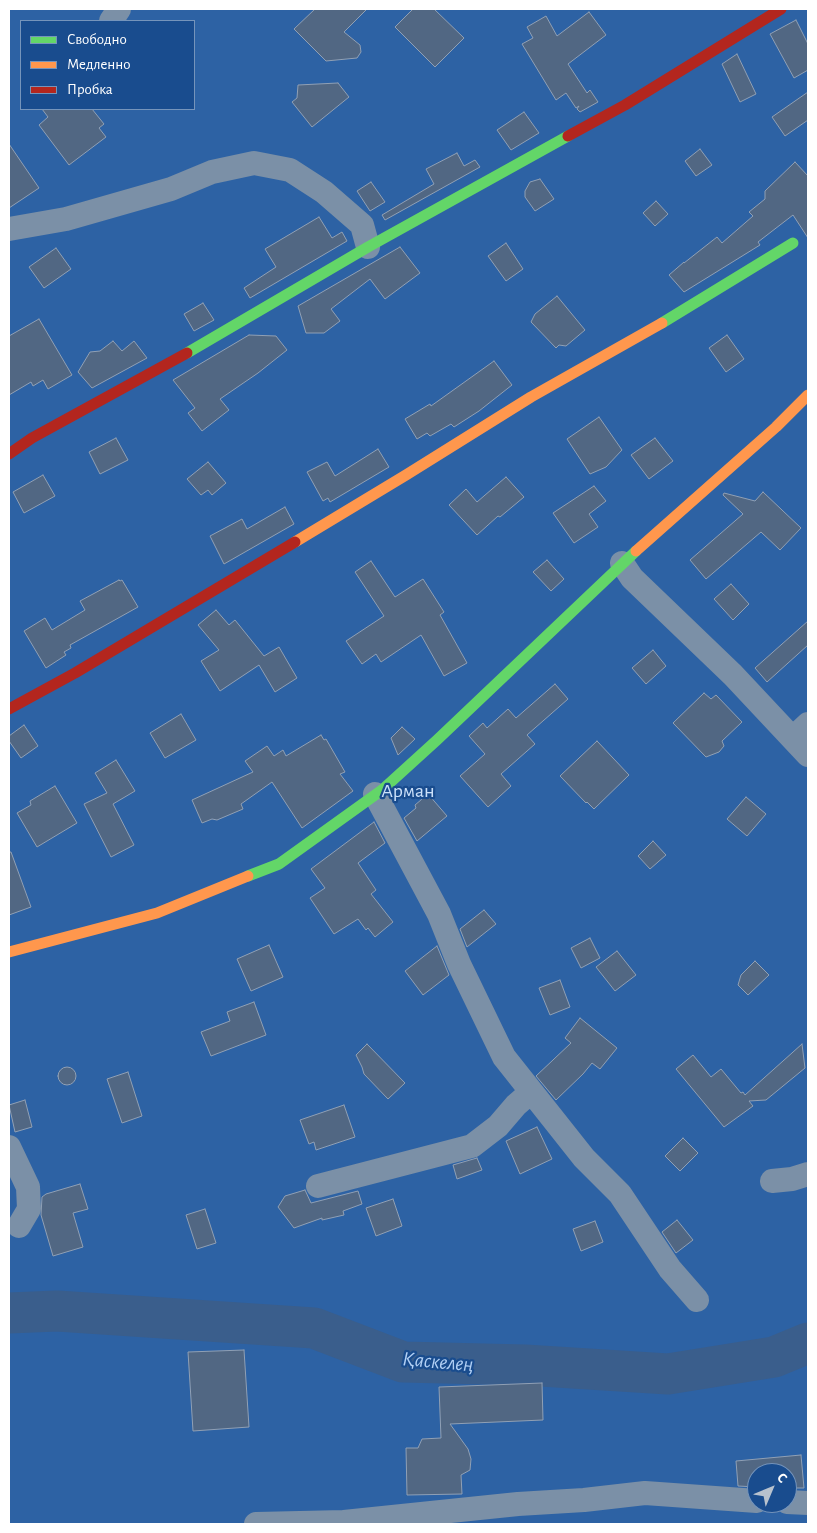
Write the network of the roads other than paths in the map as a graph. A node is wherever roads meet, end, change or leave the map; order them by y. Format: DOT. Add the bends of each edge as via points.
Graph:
graph roads {
  1 [pos="119,9"];
  2 [pos="780,9"];
  3 [pos="112,20"];
  4 [pos="9,229"];
  5 [pos="794,243"];
  6 [pos="368,247"];
  7 [pos="808,395"];
  8 [pos="9,454"];
  9 [pos="622,563"];
  10 [pos="9,709"];
  11 [pos="803,739"];
  12 [pos="376,794"];
  13 [pos="9,952"];
  14 [pos="531,1092"];
  15 [pos="9,1147"];
  16 [pos="808,1174"];
  17 [pos="772,1182"];
  18 [pos="318,1186"];
  19 [pos="18,1226"];
  20 [pos="697,1300"];
  21 [pos="747,1500"];
  22 [pos="344,1523"];
  23 [pos="256,1524"];
  1 -- 3 [label="street"];
  2 -- 6 [label="street" via="626,105"];
  4 -- 6 [label="street" via="66,219 170,190 212,172 254,163 290,170 324,192 362,225"];
  5 -- 10 [label="street"];
  6 -- 8 [label="street"];
  7 -- 9 [label="street"];
  9 -- 11 [label="street" via="632,578"];
  9 -- 12 [label="street"];
  12 -- 13 [label="street" via="279,864 157,913"];
  12 -- 14 [label="street" via="439,914 504,1057"];
  14 -- 18 [label="street" via="498,1126 472,1146"];
  14 -- 20 [label="street" via="584,1158 620,1194 670,1269"];
  15 -- 19 [label="street" via="28,1187 28,1210"];
  16 -- 17 [label="street"];
  21 -- 22 [label="street" via="645,1493"];
  22 -- 23 [label="street"];
}
